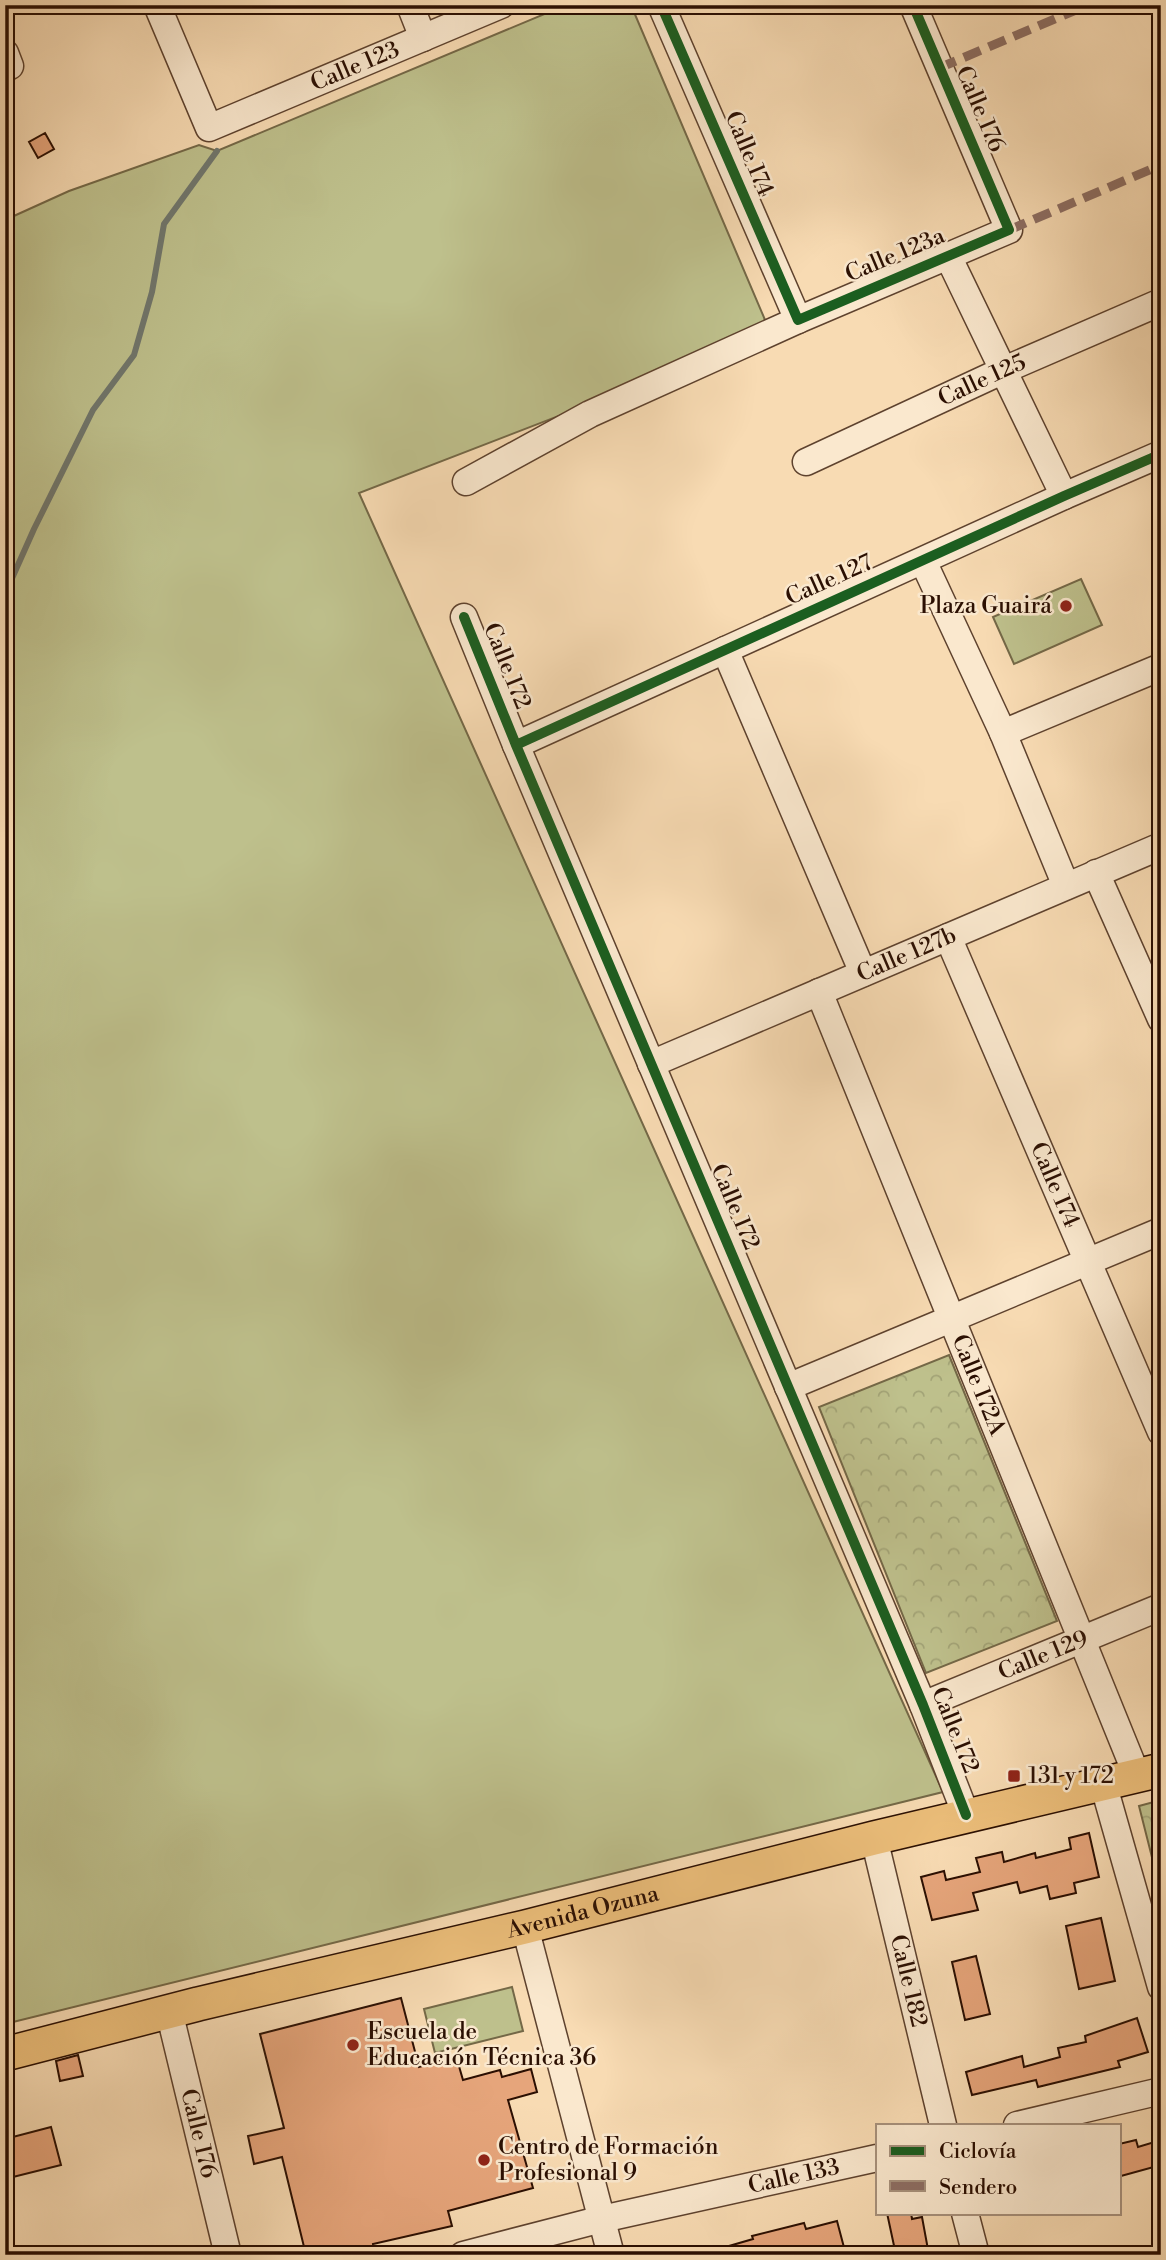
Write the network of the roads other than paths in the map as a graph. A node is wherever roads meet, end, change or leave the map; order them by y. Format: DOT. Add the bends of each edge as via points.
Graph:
graph roads {
  1 [pos="157,5"];
  2 [pos="410,5"];
  3 [pos="501,5"];
  4 [pos="661,5"];
  5 [pos="913,5"];
  6 [pos="423,38"];
  7 [pos="1009,230"];
  8 [pos="948,256"];
  9 [pos="1161,302"];
  10 [pos="797,320"];
  11 [pos="1004,370"];
  12 [pos="1161,454"];
  13 [pos="806,462"];
  14 [pos="466,482"];
  15 [pos="1064,496"];
  16 [pos="923,561"];
  17 [pos="464,617"];
  18 [pos="725,650"];
  19 [pos="1161,667"];
  20 [pos="1003,733"];
  21 [pos="516,745"];
  22 [pos="1161,846"];
  23 [pos="1096,873"];
  24 [pos="1066,886"];
  25 [pos="948,937"];
  26 [pos="863,973"];
  27 [pos="819,992"];
  28 [pos="1161,1019"];
  29 [pos="651,1064"];
  30 [pos="1161,1231"];
  31 [pos="1088,1262"];
  32 [pos="951,1319"];
  33 [pos="789,1387"];
  34 [pos="1161,1432"];
  35 [pos="1161,1607"];
  36 [pos="1081,1639"];
  37 [pos="923,1704"];
  38 [pos="1149,1773"];
  39 [pos="1103,1783"];
  40 [pos="966,1815"];
  41 [pos="874,1838"];
  42 [pos="524,1927"];
  43 [pos="1161,1987"];
  44 [pos="169,2011"];
  45 [pos="5,2054"];
  46 [pos="1161,2091"];
  47 [pos="943,2124"];
  48 [pos="1021,2124"];
  49 [pos="876,2158"];
  50 [pos="965,2214"];
  51 [pos="602,2220"];
  52 [pos="228,2255"];
  53 [pos="463,2255"];
  54 [pos="611,2255"];
  55 [pos="976,2255"];
  1 -- 6 [label="street, Calle 123" via="209,128"];
  2 -- 6 [label="street"];
  3 -- 6 [label="street, Calle 123"];
  4 -- 10 [label="street, Calle 174"];
  5 -- 7 [label="street, Calle 176"];
  7 -- 8 [label="street, Calle 123a"];
  8 -- 10 [label="street, Calle 123a"];
  8 -- 11 [label="street"];
  9 -- 11 [label="street, Calle 125"];
  10 -- 14 [label="street, Calle 123a" via="590,415"];
  11 -- 13 [label="street, Calle 125"];
  11 -- 15 [label="street"];
  12 -- 15 [label="street, Calle 127"];
  15 -- 16 [label="street, Calle 127"];
  16 -- 18 [label="street, Calle 127"];
  16 -- 20 [label="street"];
  17 -- 21 [label="street, Calle 172"];
  18 -- 21 [label="street, Calle 127"];
  18 -- 26 [label="street"];
  19 -- 20 [label="street"];
  20 -- 24 [label="street"];
  21 -- 29 [label="street, Calle 172"];
  22 -- 23 [label="street, Calle 127b"];
  23 -- 24 [label="street, Calle 127b"];
  23 -- 28 [label="street"];
  24 -- 25 [label="street, Calle 127b"];
  25 -- 26 [label="street, Calle 127b"];
  25 -- 31 [label="street, Calle 174"];
  26 -- 27 [label="street, Calle 127b"];
  27 -- 29 [label="street, Calle 127b"];
  27 -- 32 [label="street, Calle 172A"];
  29 -- 33 [label="street, Calle 172"];
  30 -- 31 [label="street"];
  31 -- 32 [label="street"];
  31 -- 34 [label="street, Calle 174"];
  32 -- 33 [label="street"];
  32 -- 36 [label="street, Calle 172A"];
  33 -- 37 [label="street, Calle 172"];
  35 -- 36 [label="street, Calle 129"];
  36 -- 37 [label="street, Calle 129"];
  36 -- 38 [label="street, Calle 172A"];
  37 -- 40 [label="street, Calle 172"];
  38 -- 39 [label="main road, Avenida Ozuna"];
  39 -- 40 [label="main road, Avenida Ozuna"];
  39 -- 43 [label="street"];
  40 -- 41 [label="main road, Avenida Ozuna"];
  41 -- 42 [label="main road, Avenida Ozuna"];
  41 -- 47 [label="street, Calle 182"];
  42 -- 44 [label="main road, Avenida Ozuna"];
  42 -- 51 [label="street"];
  44 -- 45 [label="main road, Avenida Ozuna"];
  44 -- 52 [label="street, Calle 176"];
  46 -- 48 [label="street"];
  49 -- 51 [label="street, Calle 133"];
  50 -- 55 [label="street"];
  51 -- 53 [label="street, Calle 133"];
  51 -- 54 [label="street"];
}
